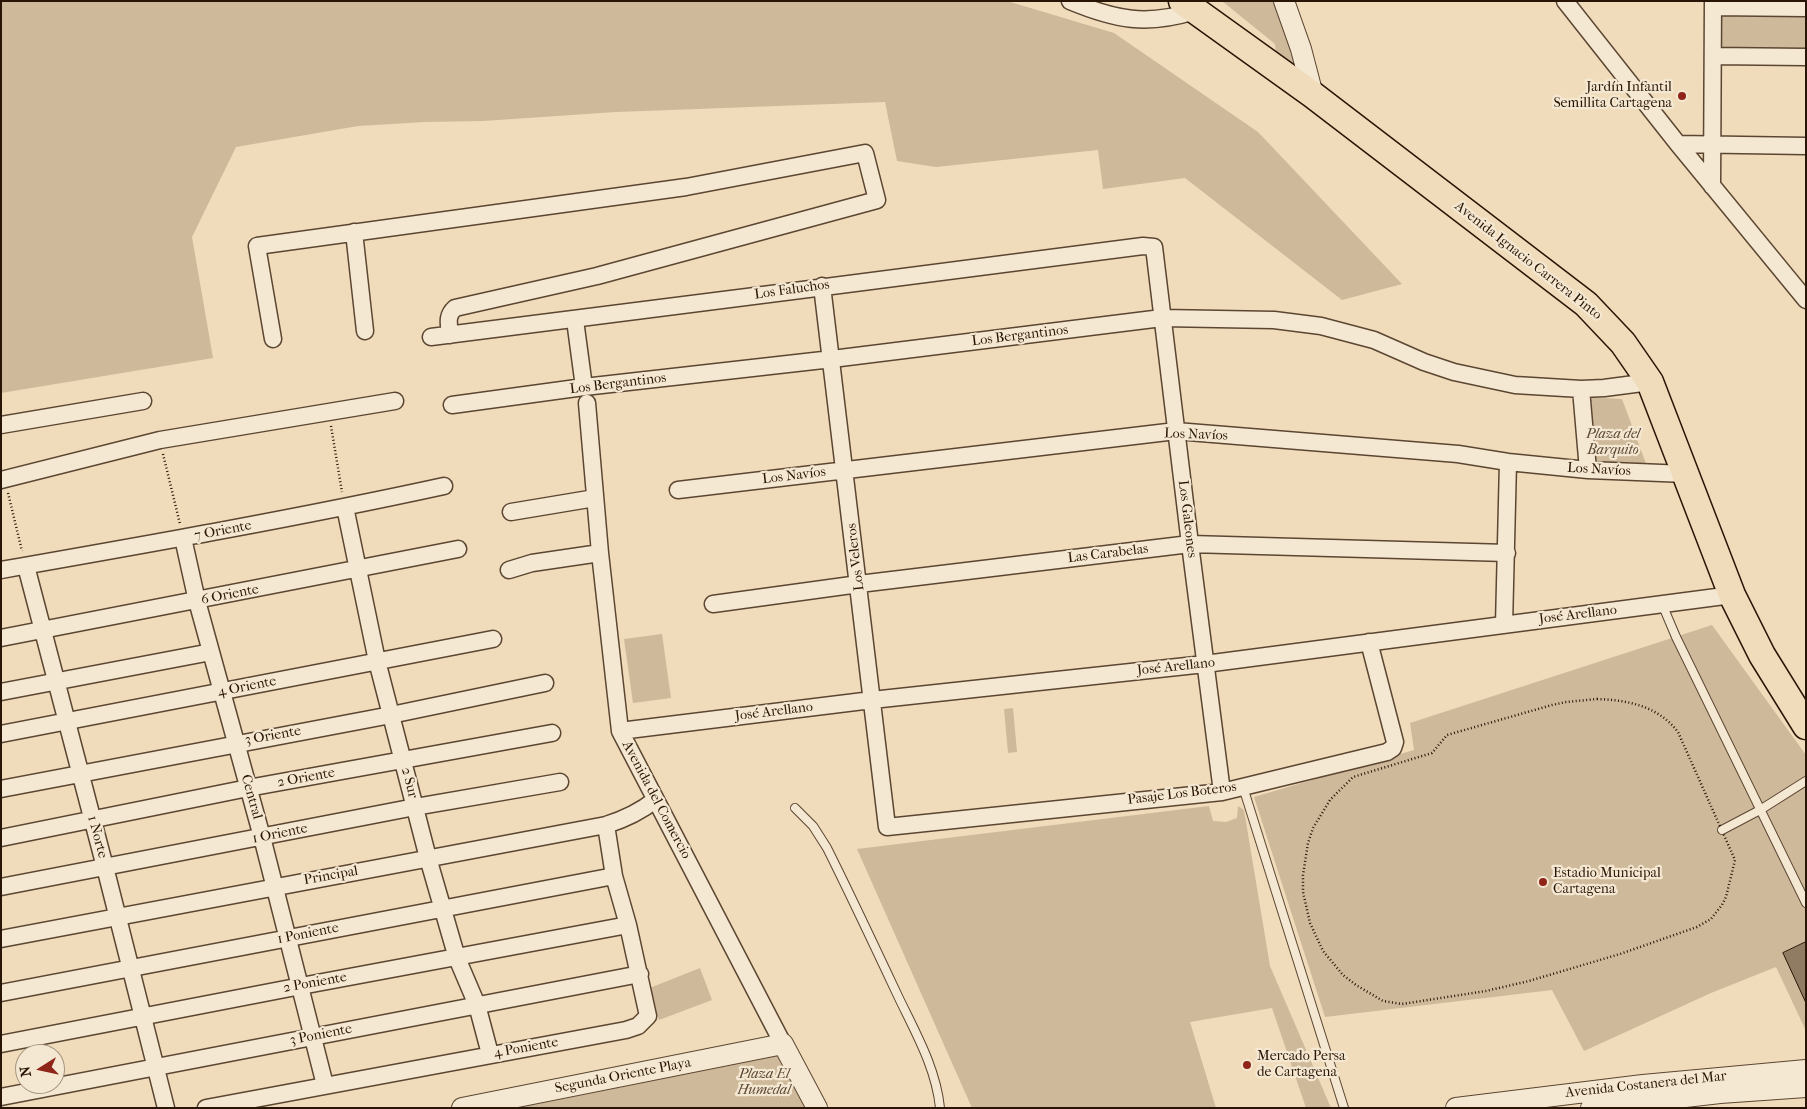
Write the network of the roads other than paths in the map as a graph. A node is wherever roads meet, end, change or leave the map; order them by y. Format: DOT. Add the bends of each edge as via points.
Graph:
graph roads {
  1 [pos="1070,1"];
  2 [pos="1284,1"];
  3 [pos="1565,1"];
  4 [pos="1713,4"];
  5 [pos="1189,6"];
  6 [pos="1806,8"];
  7 [pos="1712,56"];
  8 [pos="1806,58"];
  9 [pos="1313,96"];
  10 [pos="1678,144"];
  11 [pos="1712,145"];
  12 [pos="1806,146"];
  13 [pos="1712,186"];
  14 [pos="354,232"];
  15 [pos="1154,247"];
  16 [pos="822,286"];
  17 [pos="1806,300"];
  18 [pos="1162,318"];
  19 [pos="575,320"];
  20 [pos="365,331"];
  21 [pos="450,334"];
  22 [pos="430,337"];
  23 [pos="273,339"];
  24 [pos="832,359"];
  25 [pos="1650,382"];
  26 [pos="1581,389"];
  27 [pos="585,395"];
  28 [pos="143,401"];
  29 [pos="395,401"];
  30 [pos="452,405"];
  31 [pos="1,425"];
  32 [pos="1176,431"];
  33 [pos="1508,462"];
  34 [pos="845,470"];
  35 [pos="1588,470"];
  36 [pos="1686,474"];
  37 [pos="2,476"];
  38 [pos="444,486"];
  39 [pos="678,490"];
  40 [pos="596,498"];
  41 [pos="345,507"];
  42 [pos="511,512"];
  43 [pos="183,538"];
  44 [pos="1190,544"];
  45 [pos="458,549"];
  46 [pos="600,553"];
  47 [pos="1507,553"];
  48 [pos="26,566"];
  49 [pos="1,570"];
  50 [pos="357,570"];
  51 [pos="509,570"];
  52 [pos="859,584"];
  53 [pos="1732,595"];
  54 [pos="197,601"];
  55 [pos="712,604"];
  56 [pos="1662,604"];
  57 [pos="1504,625"];
  58 [pos="43,631"];
  59 [pos="1,638"];
  60 [pos="493,639"];
  61 [pos="1369,642"];
  62 [pos="211,652"];
  63 [pos="377,661"];
  64 [pos="1206,664"];
  65 [pos="56,682"];
  66 [pos="545,683"];
  67 [pos="1,692"];
  68 [pos="222,692"];
  69 [pos="872,700"];
  70 [pos="390,714"];
  71 [pos="67,721"];
  72 [pos="1804,721"];
  73 [pos="620,732"];
  74 [pos="552,733"];
  75 [pos="1,734"];
  76 [pos="236,743"];
  77 [pos="403,760"];
  78 [pos="80,774"];
  79 [pos="1806,781"];
  80 [pos="560,782"];
  81 [pos="1243,787"];
  82 [pos="248,788"];
  83 [pos="1,789"];
  84 [pos="1222,792"];
  85 [pos="656,800"];
  86 [pos="415,808"];
  87 [pos="796,808"];
  88 [pos="1760,810"];
  89 [pos="93,819"];
  90 [pos="606,824"];
  91 [pos="887,827"];
  92 [pos="1722,830"];
  93 [pos="262,837"];
  94 [pos="1,838"];
  95 [pos="428,858"];
  96 [pos="105,867"];
  97 [pos="614,876"];
  98 [pos="275,886"];
  99 [pos="1,888"];
  100 [pos="1806,903"];
  101 [pos="443,907"];
  102 [pos="118,917"];
  103 [pos="628,925"];
  104 [pos="288,938"];
  105 [pos="1,939"];
  106 [pos="457,958"];
  107 [pos="131,968"];
  108 [pos="640,974"];
  109 [pos="301,986"];
  110 [pos="1,993"];
  111 [pos="477,1005"];
  112 [pos="144,1016"];
  113 [pos="314,1037"];
  114 [pos="1,1044"];
  115 [pos="783,1044"];
  116 [pos="490,1054"];
  117 [pos="156,1067"];
  118 [pos="1806,1070"];
  119 [pos="325,1085"];
  120 [pos="1806,1087"];
  121 [pos="1,1097"];
  122 [pos="166,1108"];
  123 [pos="206,1108"];
  124 [pos="462,1108"];
  125 [pos="817,1108"];
  126 [pos="940,1108"];
  127 [pos="1344,1108"];
  128 [pos="1456,1108"];
  129 [pos="1591,1108"];
  1 -- 5 [label="street" via="1102,14 1128,19 1162,19"];
  2 -- 9 [label="street"];
  3 -- 10 [label="street"];
  4 -- 6 [label="street"];
  4 -- 7 [label="street"];
  5 -- 9 [label="main road, Avenida Ignacio Carrera Pinto"];
  7 -- 8 [label="street"];
  7 -- 11 [label="street"];
  9 -- 25 [label="main road, Avenida Ignacio Carrera Pinto" via="1586,304 1606,322"];
  10 -- 11 [label="street"];
  10 -- 13 [label="street"];
  11 -- 12 [label="street"];
  11 -- 13 [label="street"];
  13 -- 17 [label="street"];
  14 -- 20 [label="street"];
  14 -- 21 [label="street" via="686,187 865,153 877,200 597,276 455,308 449,318"];
  14 -- 23 [label="street" via="257,246"];
  15 -- 16 [label="street, Los Faluchos"];
  15 -- 18 [label="street, Los Galeones"];
  16 -- 19 [label="street, Los Faluchos"];
  16 -- 24 [label="street, Los Veleros"];
  18 -- 24 [label="street, Los Bergantinos"];
  18 -- 26 [label="street, Los Bergantinos" via="1274,320 1321,326 1374,340 1424,362 1484,380 1537,388"];
  18 -- 32 [label="street, Los Galeones"];
  19 -- 21 [label="street, Los Faluchos"];
  19 -- 27 [label="street, Avenida del Comercio"];
  21 -- 22 [label="street, Los Faluchos"];
  24 -- 27 [label="street, Los Bergantinos"];
  24 -- 34 [label="street, Los Veleros"];
  25 -- 26 [label="street, Los Bergantinos"];
  25 -- 36 [label="main road, Avenida Ignacio Carrera Pinto"];
  26 -- 35 [label="street"];
  27 -- 30 [label="street, Los Bergantinos"];
  27 -- 40 [label="street, Avenida del Comercio"];
  28 -- 31 [label="street"];
  29 -- 37 [label="street" via="160,440"];
  32 -- 33 [label="street, Los Navíos" via="1458,454"];
  32 -- 34 [label="street, Los Navíos"];
  32 -- 44 [label="street, Los Galeones"];
  33 -- 35 [label="street, Los Navíos"];
  33 -- 47 [label="street"];
  34 -- 39 [label="street, Los Navíos"];
  34 -- 52 [label="street, Los Veleros"];
  35 -- 36 [label="street, Los Navíos"];
  36 -- 53 [label="main road, Avenida Ignacio Carrera Pinto"];
  38 -- 41 [label="street, 7 Oriente"];
  40 -- 42 [label="street"];
  40 -- 46 [label="street, Avenida del Comercio"];
  41 -- 43 [label="street, 7 Oriente"];
  41 -- 50 [label="street, 2 Sur"];
  43 -- 48 [label="street, 7 Oriente"];
  43 -- 54 [label="street, Central"];
  44 -- 47 [label="street, Las Carabelas"];
  44 -- 52 [label="street, Las Carabelas"];
  44 -- 64 [label="street, Los Galeones"];
  45 -- 50 [label="street, 6 Oriente"];
  46 -- 51 [label="street" via="532,563"];
  46 -- 73 [label="street, Avenida del Comercio"];
  47 -- 57 [label="street"];
  48 -- 49 [label="street, 7 Oriente"];
  48 -- 58 [label="street, 1 Norte"];
  50 -- 54 [label="street, 6 Oriente"];
  50 -- 63 [label="street, 2 Sur"];
  52 -- 55 [label="street, Las Carabelas"];
  52 -- 69 [label="street, Los Veleros"];
  53 -- 56 [label="street, José Arellano"];
  53 -- 72 [label="main road, Avenida Ignacio Carrera Pinto" via="1762,655"];
  54 -- 58 [label="street, 6 Oriente"];
  54 -- 62 [label="street, Central"];
  56 -- 57 [label="street, José Arellano"];
  56 -- 88 [label="lane"];
  57 -- 61 [label="street, José Arellano"];
  58 -- 59 [label="street, 6 Oriente"];
  58 -- 65 [label="street, 1 Norte"];
  60 -- 63 [label="street, 4 Oriente"];
  61 -- 64 [label="street, José Arellano"];
  61 -- 81 [label="street, Pasaje Los Boteros" via="1394,748"];
  62 -- 65 [label="street"];
  62 -- 68 [label="street, Central"];
  63 -- 68 [label="street, 4 Oriente"];
  63 -- 70 [label="street, 2 Sur"];
  64 -- 69 [label="street, José Arellano"];
  64 -- 84 [label="street, Los Galeones"];
  65 -- 67 [label="street"];
  65 -- 71 [label="street, 1 Norte"];
  66 -- 70 [label="street, 3 Oriente"];
  68 -- 71 [label="street, 4 Oriente"];
  68 -- 76 [label="street, Central"];
  69 -- 73 [label="street, José Arellano"];
  69 -- 91 [label="street, Los Veleros"];
  70 -- 76 [label="street, 3 Oriente"];
  70 -- 77 [label="street, 2 Sur"];
  71 -- 75 [label="street, 4 Oriente"];
  71 -- 78 [label="street, 1 Norte"];
  73 -- 85 [label="street, Avenida del Comercio"];
  74 -- 77 [label="street, 2 Oriente"];
  76 -- 78 [label="street, 3 Oriente"];
  76 -- 82 [label="street, Central"];
  77 -- 82 [label="street, 2 Oriente"];
  77 -- 86 [label="street, 2 Sur"];
  78 -- 83 [label="street, 3 Oriente"];
  78 -- 89 [label="street, 1 Norte"];
  79 -- 88 [label="lane"];
  80 -- 86 [label="street, 1 Oriente"];
  81 -- 84 [label="street, Pasaje Los Boteros"];
  81 -- 127 [label="lane"];
  82 -- 89 [label="street, 2 Oriente"];
  82 -- 93 [label="street, Central"];
  84 -- 91 [label="street, Pasaje Los Boteros"];
  85 -- 90 [label="street, Principal" via="628,818"];
  85 -- 115 [label="street, Avenida del Comercio"];
  86 -- 93 [label="street, 1 Oriente"];
  86 -- 95 [label="street, 2 Sur"];
  87 -- 126 [label="lane" via="827,848 919,1042 936,1085"];
  88 -- 92 [label="lane"];
  88 -- 100 [label="lane"];
  89 -- 94 [label="street, 2 Oriente"];
  89 -- 96 [label="street, 1 Norte"];
  90 -- 95 [label="street, Principal"];
  90 -- 97 [label="street, 4 Poniente"];
  93 -- 96 [label="street, 1 Oriente"];
  93 -- 98 [label="street, Central"];
  95 -- 98 [label="street, Principal"];
  95 -- 101 [label="street, 2 Sur"];
  96 -- 99 [label="street, 1 Oriente"];
  96 -- 102 [label="street, 1 Norte"];
  97 -- 101 [label="street, 1 Poniente"];
  97 -- 103 [label="street, 4 Poniente"];
  98 -- 102 [label="street, Principal"];
  98 -- 104 [label="street, Central"];
  101 -- 104 [label="street, 1 Poniente"];
  101 -- 106 [label="street, 2 Sur"];
  102 -- 105 [label="street, Principal"];
  102 -- 107 [label="street, 1 Norte"];
  103 -- 106 [label="street, 2 Poniente"];
  103 -- 108 [label="street, 4 Poniente"];
  104 -- 107 [label="street, 1 Poniente"];
  104 -- 109 [label="street, Central"];
  106 -- 109 [label="street, 2 Poniente"];
  106 -- 111 [label="street, 2 Sur"];
  107 -- 110 [label="street, 1 Poniente"];
  107 -- 112 [label="street, 1 Norte"];
  108 -- 111 [label="street, 3 Poniente"];
  108 -- 116 [label="street, 4 Poniente" via="648,1016 638,1026"];
  109 -- 112 [label="street, 2 Poniente"];
  109 -- 113 [label="street, Central"];
  111 -- 113 [label="street, 3 Poniente"];
  111 -- 116 [label="street, 2 Sur"];
  112 -- 114 [label="street, 2 Poniente"];
  112 -- 117 [label="street, 1 Norte"];
  113 -- 117 [label="street, 3 Poniente"];
  113 -- 119 [label="street, Central"];
  115 -- 124 [label="street, Segunda Oriente Playa"];
  115 -- 125 [label="street, Avenida del Comercio"];
  116 -- 119 [label="street, 4 Poniente"];
  117 -- 121 [label="street, 3 Poniente"];
  117 -- 122 [label="street, 1 Norte"];
  118 -- 128 [label="street, Avenida Costanera del Mar" via="1643,1085"];
  119 -- 123 [label="street, 4 Poniente"];
  120 -- 129 [label="street, Avenida Costanera del Mar"];
}
